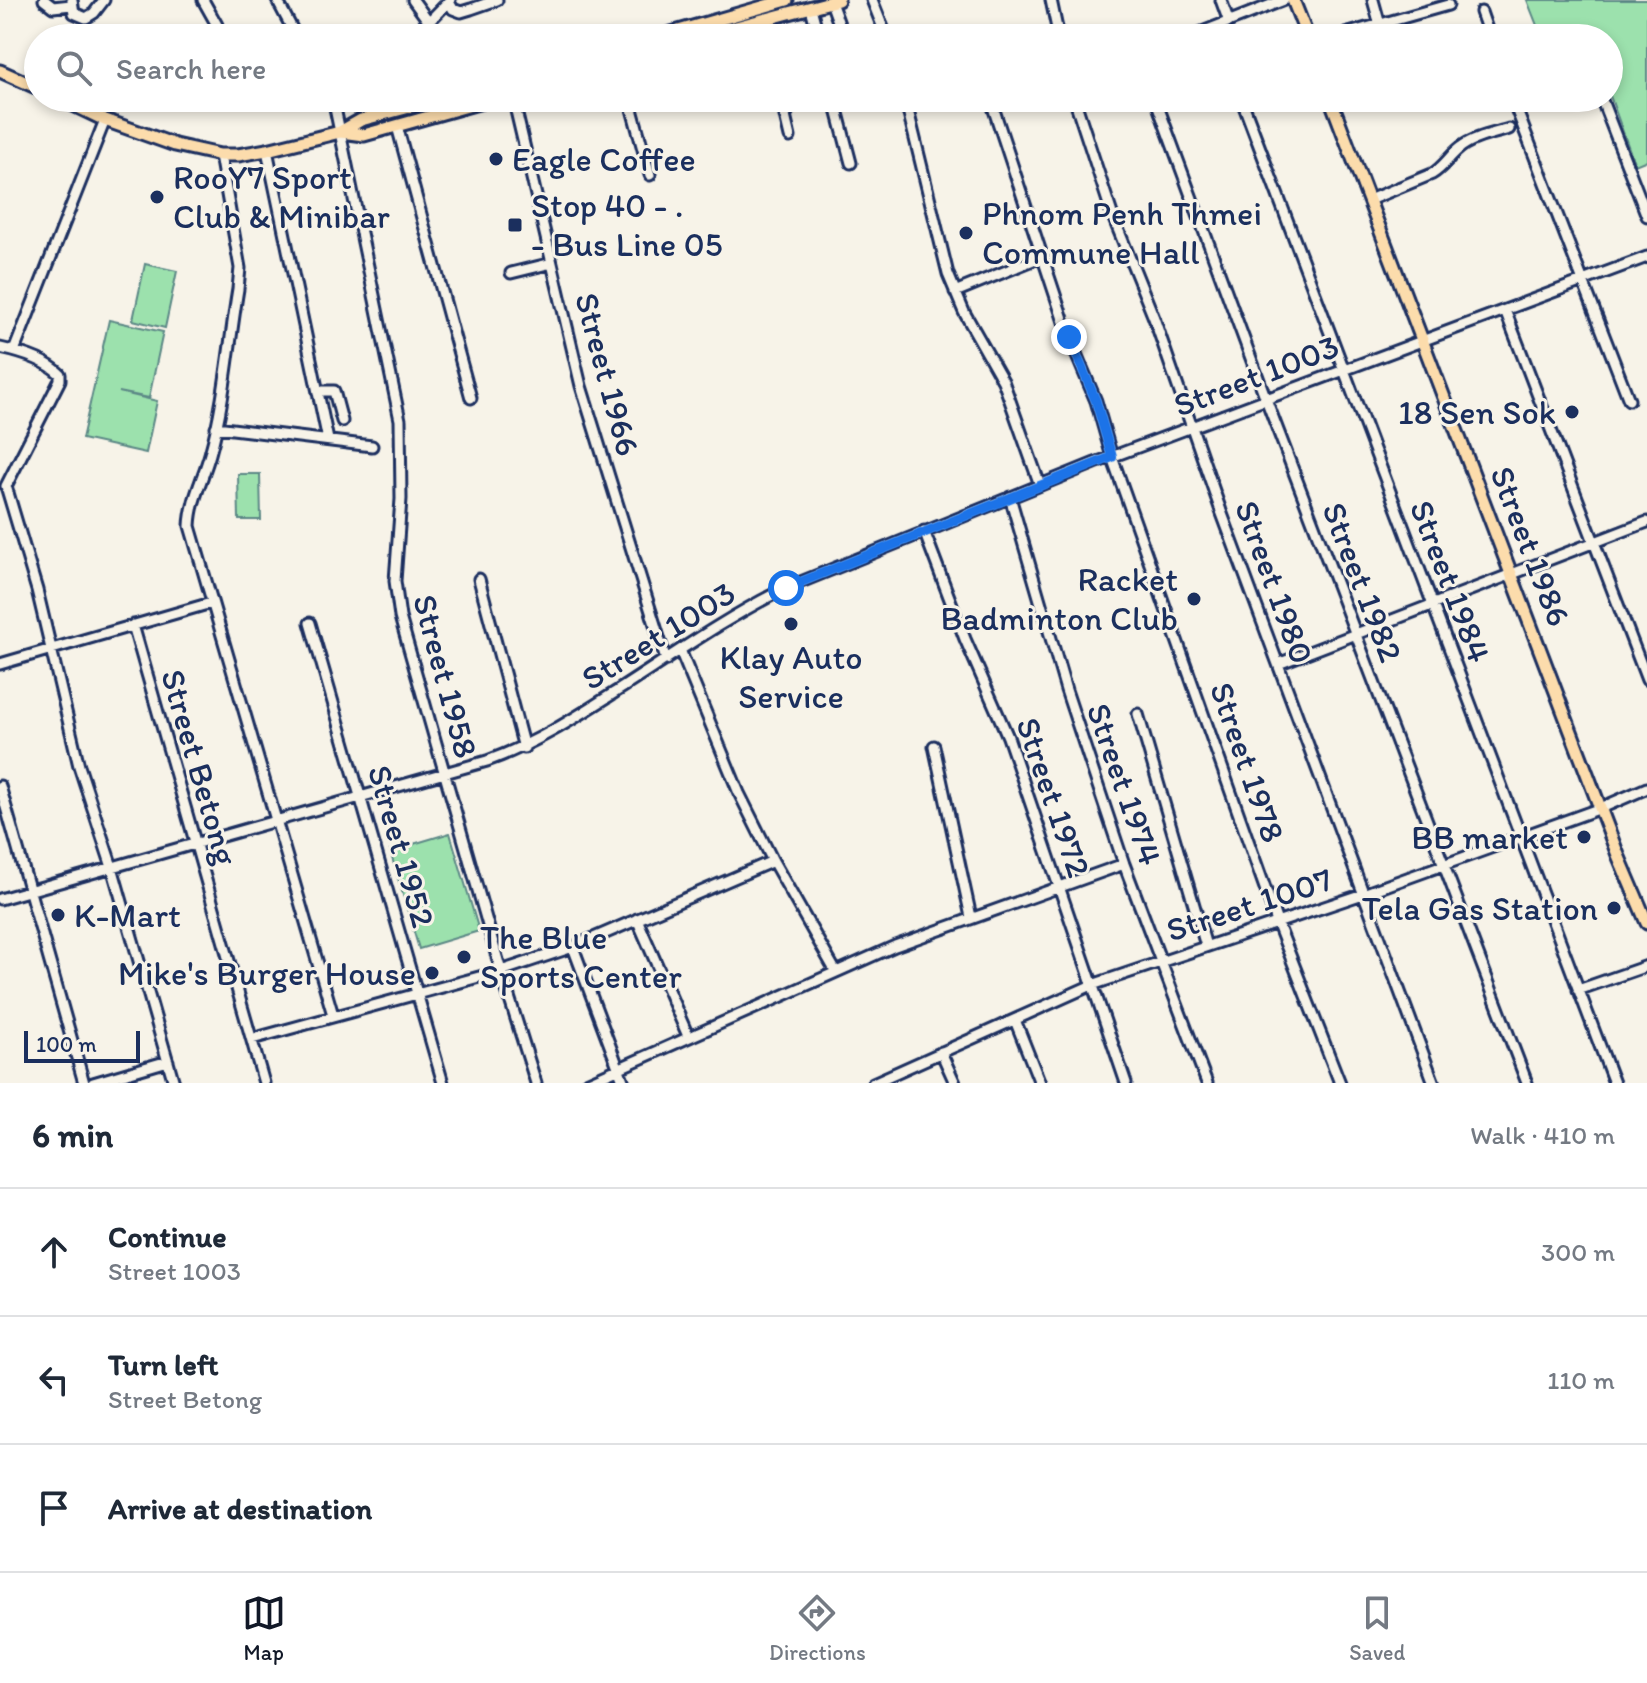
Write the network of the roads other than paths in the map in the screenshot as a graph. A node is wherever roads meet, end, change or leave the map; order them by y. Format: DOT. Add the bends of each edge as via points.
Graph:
graph roads {
  1 [pos="44,0"];
  2 [pos="203,0"];
  3 [pos="277,0"];
  4 [pos="413,0"];
  5 [pos="497,0"];
  6 [pos="787,0"];
  7 [pos="872,0"];
  8 [pos="1221,0"];
  9 [pos="1284,0"];
  10 [pos="1293,0"];
  11 [pos="1373,0"];
  12 [pos="449,1"];
  13 [pos="835,1"];
  14 [pos="71,2"];
  15 [pos="99,2"];
  16 [pos="1052,3"];
  17 [pos="1448,5"];
  18 [pos="811,8"];
  19 [pos="1481,12"];
  20 [pos="429,22"];
  21 [pos="1229,22"];
  22 [pos="216,24"];
  23 [pos="290,24"];
  24 [pos="703,24"];
  25 [pos="749,24"];
  26 [pos="815,24"];
  27 [pos="841,24"];
  28 [pos="881,24"];
  29 [pos="1056,24"];
  30 [pos="1223,24"];
  31 [pos="1302,24"];
  32 [pos="1380,24"];
  33 [pos="1383,24"];
  34 [pos="1485,24"];
  35 [pos="0,71"];
  36 [pos="24,82"];
  37 [pos="88,112"];
  38 [pos="336,112"];
  39 [pos="391,112"];
  40 [pos="446,112"];
  41 [pos="516,112"];
  42 [pos="633,112"];
  43 [pos="787,112"];
  44 [pos="838,112"];
  45 [pos="908,112"];
  46 [pos="995,112"];
  47 [pos="1078,112"];
  48 [pos="1160,112"];
  49 [pos="1246,112"];
  50 [pos="1335,112"];
  51 [pos="1517,112"];
  52 [pos="1606,112"];
  53 [pos="105,120"];
  54 [pos="397,126"];
  55 [pos="1509,129"];
  56 [pos="340,132"];
  57 [pos="790,137"];
  58 [pos="267,150"];
  59 [pos="220,155"];
  60 [pos="851,163"];
  61 [pos="650,175"];
  62 [pos="1369,200"];
  63 [pos="1647,216"];
  64 [pos="1043,256"];
  65 [pos="1647,257"];
  66 [pos="552,263"];
  67 [pos="511,273"];
  68 [pos="1581,281"];
  69 [pos="955,292"];
  70 [pos="1505,310"];
  71 [pos="1423,340"];
  72 [pos="0,348"];
  73 [pos="14,351"];
  74 [pos="1343,370"];
  75 [pos="319,391"];
  76 [pos="471,398"];
  77 [pos="1266,399"];
  78 [pos="1629,400"];
  79 [pos="342,421"];
  80 [pos="216,427"];
  81 [pos="1190,427"];
  82 [pos="328,440"];
  83 [pos="372,446"];
  84 [pos="1112,457"];
  85 [pos="1040,485"];
  86 [pos="3,486"];
  87 [pos="1010,497"];
  88 [pos="1647,522"];
  89 [pos="924,531"];
  90 [pos="1594,542"];
  91 [pos="1512,574"];
  92 [pos="479,579"];
  93 [pos="211,603"];
  94 [pos="1432,605"];
  95 [pos="310,623"];
  96 [pos="133,625"];
  97 [pos="1356,635"];
  98 [pos="50,650"];
  99 [pos="680,650"];
  100 [pos="666,660"];
  101 [pos="0,664"];
  102 [pos="1278,664"];
  103 [pos="1647,680"];
  104 [pos="1138,714"];
  105 [pos="934,746"];
  106 [pos="524,748"];
  107 [pos="444,771"];
  108 [pos="0,786"];
  109 [pos="1647,788"];
  110 [pos="360,795"];
  111 [pos="1601,808"];
  112 [pos="275,820"];
  113 [pos="1520,837"];
  114 [pos="194,843"];
  115 [pos="773,861"];
  116 [pos="1124,864"];
  117 [pos="1444,864"];
  118 [pos="112,867"];
  119 [pos="1058,888"];
  120 [pos="30,890"];
  121 [pos="1363,894"];
  122 [pos="0,899"];
  123 [pos="971,917"];
  124 [pos="637,919"];
  125 [pos="1277,922"];
  126 [pos="1647,923"];
  127 [pos="1206,946"];
  128 [pos="573,947"];
  129 [pos="1160,961"];
  130 [pos="1647,966"];
  131 [pos="501,971"];
  132 [pos="836,972"];
  133 [pos="1092,985"];
  134 [pos="1578,990"];
  135 [pos="417,993"];
  136 [pos="333,1015"];
  137 [pos="1015,1020"];
  138 [pos="688,1036"];
  139 [pos="252,1039"];
  140 [pos="941,1052"];
  141 [pos="168,1061"];
  142 [pos="619,1067"];
  143 [pos="890,1079"];
  144 [pos="84,1083"];
  145 [pos="93,1083"];
  146 [pos="174,1083"];
  147 [pos="264,1083"];
  148 [pos="443,1083"];
  149 [pos="536,1083"];
  150 [pos="586,1083"];
  151 [pos="624,1083"];
  152 [pos="873,1083"];
  153 [pos="955,1083"];
  154 [pos="1040,1083"];
  155 [pos="1126,1083"];
  156 [pos="1207,1083"];
  157 [pos="1340,1083"];
  158 [pos="1434,1083"];
  159 [pos="1527,1083"];
  160 [pos="1614,1083"];
  1 -- 14 [label="street" via="53,7"];
  2 -- 22 [label="street"];
  3 -- 23 [label="street"];
  4 -- 20 [label="street"];
  5 -- 12 [label="street" via="461,12"];
  6 -- 24 [label="main road"];
  7 -- 28 [label="street"];
  8 -- 21 [label="street"];
  9 -- 21 [label="street"];
  10 -- 31 [label="main road"];
  11 -- 32 [label="street"];
  12 -- 20 [label="street"];
  13 -- 18 [label="main road"];
  13 -- 27 [label="street"];
  14 -- 15 [label="street" via="82,18 90,16"];
  16 -- 29 [label="street"];
  17 -- 33 [label="street"];
  18 -- 25 [label="main road"];
  18 -- 26 [label="street"];
  19 -- 34 [label="street"];
  21 -- 30 [label="street"];
  35 -- 36 [label="main road"];
  37 -- 53 [label="main road"];
  38 -- 56 [label="street, Street 1958"];
  39 -- 56 [label="main road"];
  40 -- 54 [label="main road"];
  41 -- 66 [label="street, Street 1966"];
  42 -- 61 [label="street"];
  43 -- 57 [label="street"];
  44 -- 60 [label="street"];
  45 -- 69 [label="street"];
  46 -- 64 [label="street"];
  47 -- 81 [label="street, Street 1980"];
  48 -- 77 [label="street, Street 1982"];
  49 -- 74 [label="street, Street 1984"];
  50 -- 62 [label="main road, Street 1986"];
  51 -- 68 [label="street"];
  52 -- 63 [label="street"];
  53 -- 59 [label="main road"];
  53 -- 73 [label="street"];
  54 -- 56 [label="main road" via="364,135"];
  54 -- 76 [label="street"];
  55 -- 62 [label="street" via="1471,141 1432,174"];
  56 -- 58 [label="main road"];
  56 -- 107 [label="street, Street 1958" via="400,420 397,603"];
  58 -- 59 [label="main road"];
  58 -- 75 [label="street"];
  59 -- 80 [label="street" via="240,268"];
  62 -- 71 [label="main road, Street 1986"];
  64 -- 69 [label="street"];
  64 -- 84 [label="street"];
  65 -- 68 [label="street, Street 1003"];
  66 -- 67 [label="street"];
  66 -- 100 [label="street, Street 1966" via="581,386"];
  68 -- 70 [label="street, Street 1003"];
  68 -- 78 [label="street"];
  69 -- 85 [label="street" via="1003,381"];
  70 -- 71 [label="street, Street 1003"];
  70 -- 90 [label="street"];
  71 -- 74 [label="street, Street 1003"];
  71 -- 91 [label="main road, Street 1986"];
  72 -- 73 [label="street"];
  73 -- 86 [label="street" via="54,368 60,380"];
  74 -- 77 [label="street, Street 1003"];
  74 -- 94 [label="street, Street 1984"];
  75 -- 79 [label="street" via="334,391"];
  75 -- 82 [label="street"];
  77 -- 81 [label="street, Street 1003"];
  77 -- 97 [label="street, Street 1982"];
  80 -- 82 [label="street"];
  80 -- 93 [label="street" via="190,509"];
  81 -- 84 [label="street, Street 1003"];
  81 -- 102 [label="street, Street 1980"];
  82 -- 83 [label="street"];
  84 -- 85 [label="street, Street 1003"];
  84 -- 125 [label="street, Street 1978"];
  85 -- 87 [label="street, Street 1003"];
  86 -- 98 [label="street" via="37,590"];
  87 -- 89 [label="street, Street 1003"];
  87 -- 116 [label="street, Street 1974"];
  88 -- 90 [label="street"];
  89 -- 99 [label="street, Street 1003" via="786,588"];
  89 -- 119 [label="street, Street 1972" via="1008,737"];
  90 -- 91 [label="street"];
  90 -- 103 [label="street"];
  91 -- 94 [label="street"];
  91 -- 111 [label="main road, Street 1986"];
  92 -- 106 [label="street"];
  93 -- 96 [label="street"];
  93 -- 112 [label="street"];
  94 -- 97 [label="street"];
  94 -- 113 [label="street, Street 1984"];
  95 -- 110 [label="street, Street 1952"];
  96 -- 98 [label="street"];
  96 -- 114 [label="street, Street Betong"];
  97 -- 102 [label="street"];
  97 -- 117 [label="street, Street 1982"];
  98 -- 101 [label="street"];
  98 -- 118 [label="street"];
  99 -- 100 [label="street, Street 1003"];
  99 -- 115 [label="street"];
  100 -- 106 [label="street, Street 1003"];
  102 -- 121 [label="street, Street 1980"];
  104 -- 127 [label="street"];
  105 -- 123 [label="street"];
  106 -- 107 [label="street, Street 1003"];
  107 -- 110 [label="street, Street 1003"];
  107 -- 131 [label="street, Street 1958"];
  108 -- 120 [label="street"];
  109 -- 111 [label="street, Street 1007"];
  110 -- 112 [label="street, Street 1003"];
  110 -- 135 [label="street, Street 1952"];
  111 -- 113 [label="street, Street 1007"];
  111 -- 126 [label="main road, Street 1986"];
  112 -- 114 [label="street, Street 1003"];
  112 -- 136 [label="street"];
  113 -- 117 [label="street, Street 1007"];
  113 -- 134 [label="street, Street 1984"];
  114 -- 118 [label="street, Street 1003"];
  114 -- 139 [label="street, Street Betong"];
  115 -- 124 [label="street"];
  115 -- 132 [label="street"];
  116 -- 119 [label="street"];
  116 -- 129 [label="street, Street 1974"];
  117 -- 121 [label="street, Street 1007"];
  117 -- 159 [label="street, Street 1982"];
  118 -- 120 [label="street, Street 1003"];
  118 -- 141 [label="street"];
  119 -- 123 [label="street"];
  119 -- 133 [label="street, Street 1972"];
  120 -- 122 [label="street, Street 1003"];
  120 -- 144 [label="street"];
  121 -- 125 [label="street, Street 1007"];
  121 -- 158 [label="street, Street 1980"];
  123 -- 132 [label="street"];
  124 -- 128 [label="street"];
  124 -- 138 [label="street"];
  125 -- 127 [label="street, Street 1007"];
  125 -- 157 [label="street, Street 1978"];
  127 -- 129 [label="street, Street 1007"];
  128 -- 131 [label="street"];
  128 -- 142 [label="street"];
  129 -- 133 [label="street, Street 1007"];
  129 -- 156 [label="street, Street 1974"];
  130 -- 134 [label="street"];
  131 -- 135 [label="street"];
  131 -- 149 [label="street, Street 1958"];
  132 -- 138 [label="street"];
  133 -- 137 [label="street, Street 1007"];
  133 -- 155 [label="street, Street 1972"];
  134 -- 160 [label="street, Street 1984"];
  135 -- 136 [label="street"];
  135 -- 148 [label="street, Street 1952"];
  136 -- 139 [label="street"];
  137 -- 140 [label="street, Street 1007"];
  137 -- 154 [label="street"];
  138 -- 142 [label="street"];
  139 -- 147 [label="street, Street Betong"];
  140 -- 143 [label="street, Street 1007"];
  140 -- 153 [label="street"];
  141 -- 145 [label="street"];
  141 -- 146 [label="street"];
  142 -- 150 [label="street"];
  142 -- 151 [label="street"];
  143 -- 152 [label="street, Street 1007"];
}
